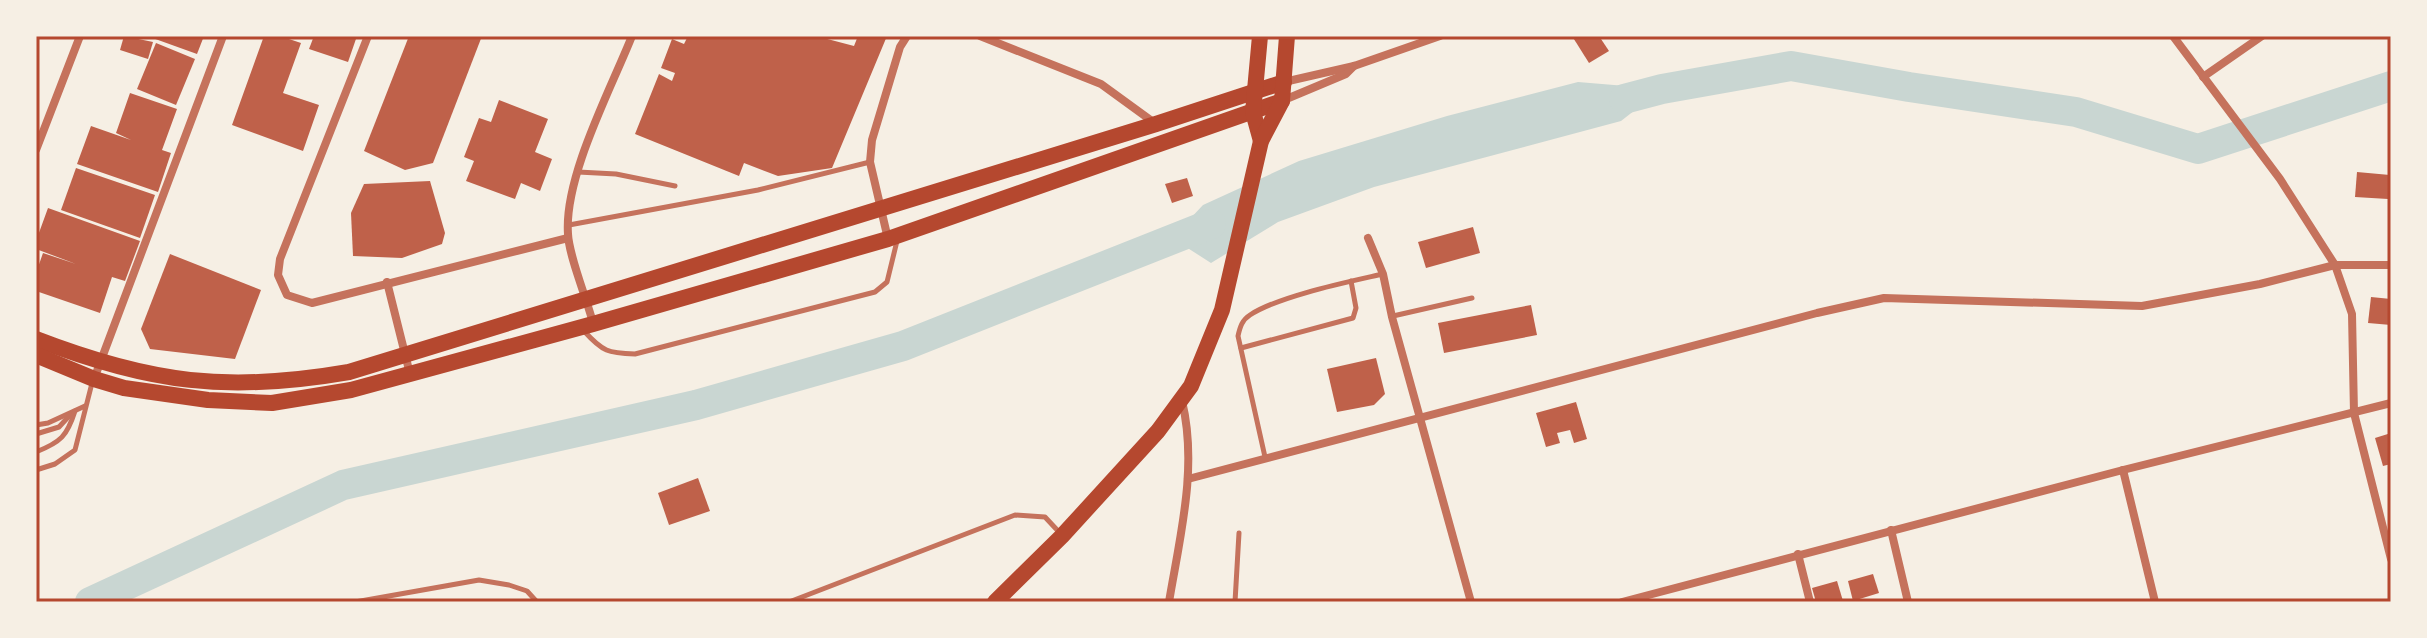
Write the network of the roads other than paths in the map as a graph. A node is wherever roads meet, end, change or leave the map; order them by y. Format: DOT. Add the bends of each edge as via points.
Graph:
graph roads {
  1 [pos="80,36"];
  2 [pos="223,36"];
  3 [pos="368,36"];
  4 [pos="632,36"];
  5 [pos="907,36"];
  6 [pos="913,36"];
  7 [pos="980,36"];
  8 [pos="1260,36"];
  9 [pos="1287,36"];
  10 [pos="1440,36"];
  11 [pos="2173,36"];
  12 [pos="2262,36"];
  13 [pos="900,47"];
  14 [pos="1354,66"];
  15 [pos="2203,77"];
  16 [pos="1284,82"];
  17 [pos="1255,91"];
  18 [pos="1282,101"];
  19 [pos="1253,112"];
  20 [pos="1156,124"];
  21 [pos="1261,141"];
  22 [pos="36,150"];
  23 [pos="870,162"];
  24 [pos="577,172"];
  25 [pos="675,186"];
  26 [pos="880,207"];
  27 [pos="568,225"];
  28 [pos="893,237"];
  29 [pos="568,238"];
  30 [pos="1368,238"];
  31 [pos="2335,265"];
  32 [pos="2391,265"];
  33 [pos="1383,274"];
  34 [pos="1351,281"];
  35 [pos="387,282"];
  36 [pos="1472,298"];
  37 [pos="587,299"];
  38 [pos="1392,317"];
  39 [pos="587,326"];
  40 [pos="36,339"];
  41 [pos="1241,348"];
  42 [pos="405,354"];
  43 [pos="36,355"];
  44 [pos="99,361"];
  45 [pos="410,374"];
  46 [pos="94,379"];
  47 [pos="1182,401"];
  48 [pos="2391,403"];
  49 [pos="85,406"];
  50 [pos="75,411"];
  51 [pos="2354,413"];
  52 [pos="1419,417"];
  53 [pos="36,425"];
  54 [pos="36,434"];
  55 [pos="36,452"];
  56 [pos="1265,457"];
  57 [pos="36,470"];
  58 [pos="2123,470"];
  59 [pos="1188,479"];
  60 [pos="1891,530"];
  61 [pos="1239,533"];
  62 [pos="1062,536"];
  63 [pos="1798,554"];
  64 [pos="2391,559"];
  65 [pos="355,602"];
  66 [pos="537,602"];
  67 [pos="789,602"];
  68 [pos="995,602"];
  69 [pos="1169,602"];
  70 [pos="1235,602"];
  71 [pos="1471,602"];
  72 [pos="1622,602"];
  73 [pos="1810,602"];
  74 [pos="1908,602"];
  75 [pos="2155,602"];
  1 -- 22 [label="street"];
  2 -- 44 [label="street"];
  3 -- 35 [label="street" via="278,275 287,295 312,303"];
  4 -- 24 [label="street"];
  5 -- 13 [label="street"];
  6 -- 13 [label="street"];
  7 -- 20 [label="street" via="1101,84"];
  8 -- 17 [label="main road"];
  9 -- 16 [label="main road"];
  10 -- 14 [label="street"];
  11 -- 15 [label="street"];
  12 -- 15 [label="street"];
  13 -- 23 [label="street"];
  14 -- 16 [label="street"];
  14 -- 18 [label="street"];
  15 -- 31 [label="street" via="2280,179"];
  16 -- 17 [label="main road"];
  16 -- 18 [label="main road"];
  17 -- 19 [label="main road"];
  17 -- 20 [label="main road"];
  18 -- 19 [label="main road"];
  18 -- 21 [label="main road"];
  19 -- 21 [label="main road"];
  19 -- 28 [label="main road"];
  20 -- 26 [label="main road"];
  21 -- 47 [label="main road" via="1214,333"];
  23 -- 26 [label="street"];
  23 -- 27 [label="lane" via="758,190"];
  24 -- 25 [label="lane"];
  24 -- 27 [label="street"];
  26 -- 28 [label="street"];
  26 -- 37 [label="main road"];
  27 -- 29 [label="street"];
  28 -- 39 [label="main road"];
  28 -- 39 [label="lane" via="896,252 887,282 875,292 635,354 602,350"];
  29 -- 35 [label="street"];
  29 -- 37 [label="street"];
  30 -- 33 [label="street"];
  31 -- 32 [label="street"];
  31 -- 51 [label="street" via="2352,314"];
  31 -- 52 [label="street" via="2142,306 1884,298"];
  33 -- 34 [label="lane"];
  33 -- 38 [label="street"];
  34 -- 41 [label="lane" via="1251,314 1240,325"];
  34 -- 41 [label="lane" via="1353,318"];
  35 -- 42 [label="street"];
  36 -- 38 [label="lane"];
  37 -- 39 [label="street"];
  37 -- 42 [label="main road"];
  38 -- 52 [label="street"];
  39 -- 45 [label="main road"];
  40 -- 44 [label="main road"];
  41 -- 56 [label="lane"];
  42 -- 44 [label="main road" via="349,372 256,384 178,380"];
  42 -- 45 [label="street"];
  43 -- 46 [label="main road"];
  44 -- 46 [label="street"];
  45 -- 46 [label="main road" via="272,403 178,397"];
  46 -- 49 [label="lane"];
  47 -- 59 [label="street"];
  47 -- 62 [label="main road"];
  48 -- 51 [label="street"];
  49 -- 50 [label="lane"];
  49 -- 57 [label="lane" via="75,450"];
  50 -- 53 [label="lane"];
  50 -- 54 [label="lane" via="59,427"];
  50 -- 55 [label="lane" via="68,432"];
  51 -- 58 [label="street"];
  51 -- 64 [label="street"];
  52 -- 56 [label="street"];
  52 -- 71 [label="street"];
  56 -- 59 [label="street"];
  58 -- 60 [label="street"];
  58 -- 75 [label="street"];
  59 -- 69 [label="street"];
  60 -- 63 [label="street"];
  60 -- 74 [label="street"];
  61 -- 70 [label="lane"];
  62 -- 67 [label="lane" via="1045,517 1015,515"];
  62 -- 68 [label="main road"];
  63 -- 72 [label="street"];
  63 -- 73 [label="street"];
  65 -- 66 [label="lane" via="479,580 527,591"];
}
